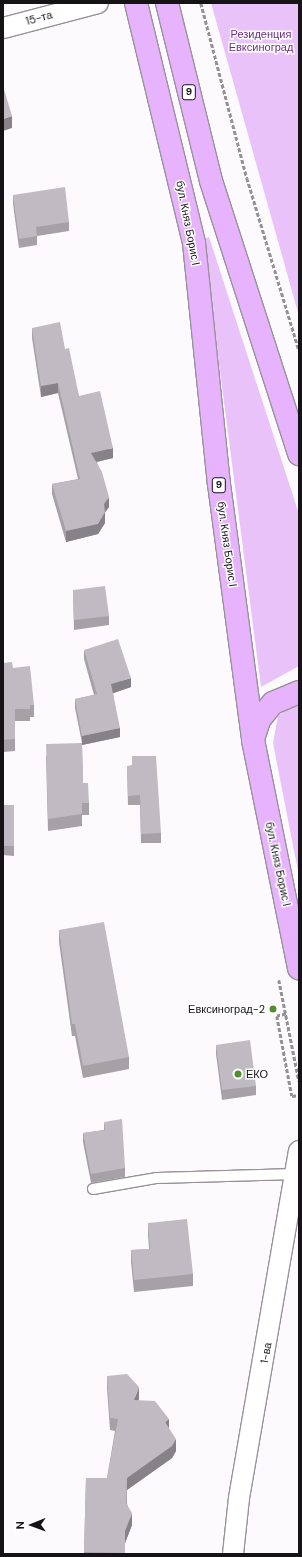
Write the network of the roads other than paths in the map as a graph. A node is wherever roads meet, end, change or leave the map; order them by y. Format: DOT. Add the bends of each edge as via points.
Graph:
graph roads {
  1 [pos="98,3"];
  2 [pos="136,3"];
  3 [pos="167,3"];
  4 [pos="3,28"];
  5 [pos="299,454"];
  6 [pos="299,692"];
  7 [pos="252,740"];
  8 [pos="299,968"];
  9 [pos="299,1151"];
  10 [pos="295,1174"];
  11 [pos="93,1189"];
  12 [pos="233,1554"];
  1 -- 4 [label="street, 15-та"];
  2 -- 7 [label="highway, бул. Княз Борис I / 9" via="194,243 219,484"];
  3 -- 5 [label="highway, 9" via="213,189"];
  6 -- 7 [label="highway" via="273,703 259,720"];
  7 -- 8 [label="highway, бул. Княз Борис I / 9"];
  9 -- 10 [label="street, 1-ва"];
  10 -- 11 [label="lane" via="157,1178"];
  10 -- 12 [label="street, 1-ва" via="239,1498"];
}
